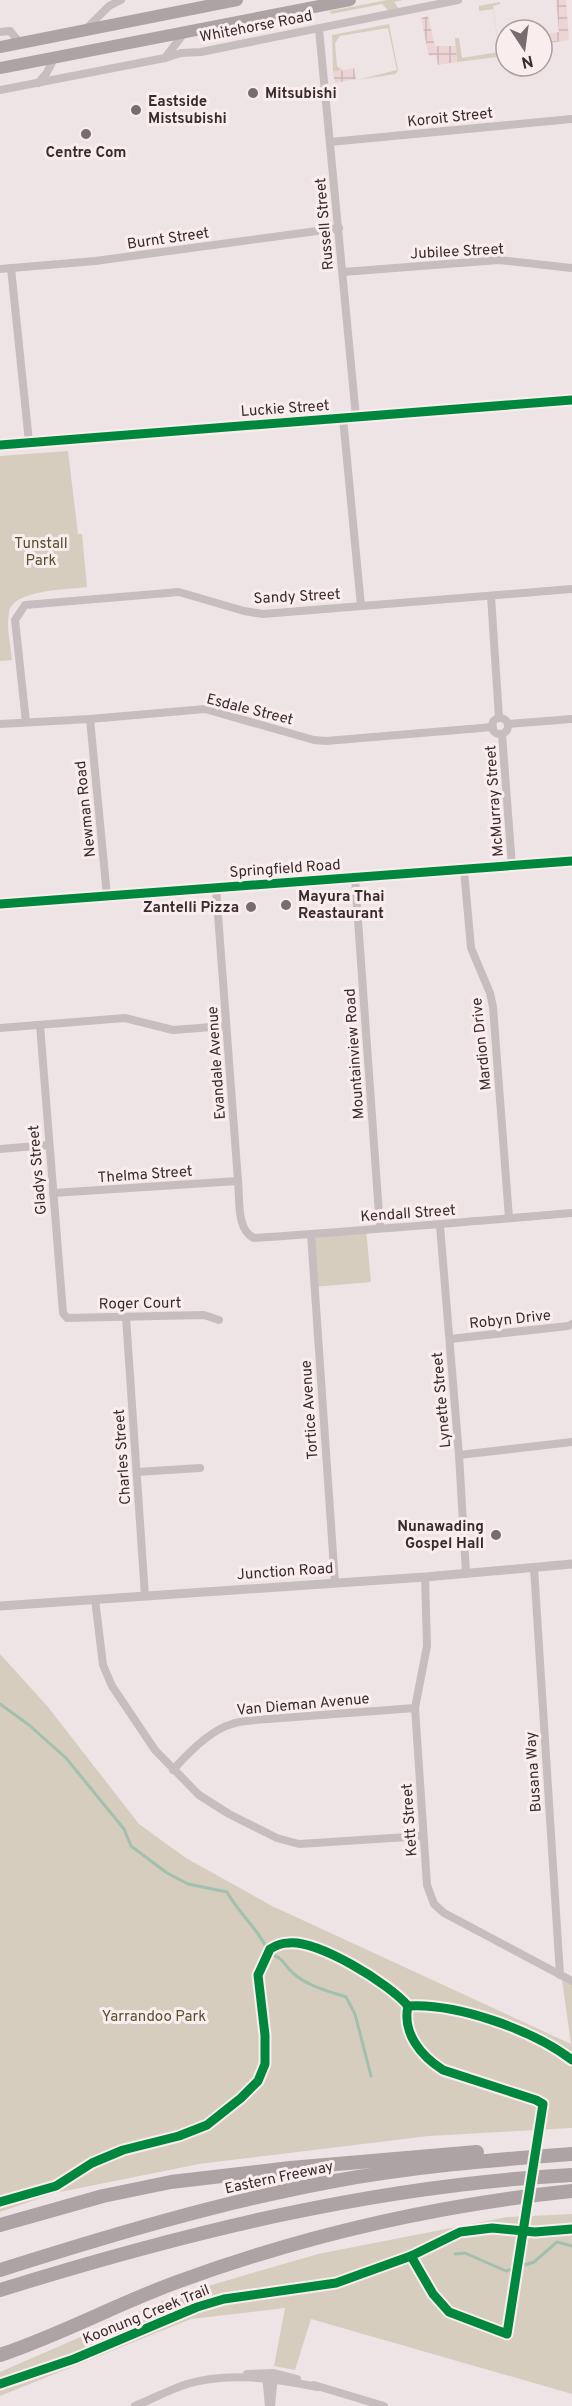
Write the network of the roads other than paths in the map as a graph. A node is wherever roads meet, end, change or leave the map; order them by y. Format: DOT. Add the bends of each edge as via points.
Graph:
graph roads {
  1 [pos="121,0"];
  2 [pos="237,0"];
  3 [pos="350,0"];
  4 [pos="458,0"];
  5 [pos="319,29"];
  6 [pos="86,30"];
  7 [pos="0,32"];
  8 [pos="184,33"];
  9 [pos="20,43"];
  10 [pos="0,47"];
  11 [pos="55,57"];
  12 [pos="165,58"];
  13 [pos="0,68"];
  14 [pos="37,83"];
  15 [pos="0,90"];
  16 [pos="572,119"];
  17 [pos="330,142"];
  18 [pos="339,228"];
  19 [pos="11,268"];
  20 [pos="572,268"];
  21 [pos="0,269"];
  22 [pos="342,272"];
  23 [pos="572,400"];
  24 [pos="356,417"];
  25 [pos="343,418"];
  26 [pos="28,442"];
  27 [pos="0,445"];
  28 [pos="572,589"];
  29 [pos="490,596"];
  30 [pos="361,606"];
  31 [pos="499,718"];
  32 [pos="572,719"];
  33 [pos="90,720"];
  34 [pos="26,722"];
  35 [pos="0,724"];
  36 [pos="508,724"];
  37 [pos="493,727"];
  38 [pos="502,734"];
  39 [pos="572,861"];
  40 [pos="512,866"];
  41 [pos="464,870"];
  42 [pos="355,878"];
  43 [pos="216,888"];
  44 [pos="107,896"];
  45 [pos="0,904"];
  46 [pos="40,1025"];
  47 [pos="226,1026"];
  48 [pos="0,1028"];
  49 [pos="48,1145"];
  50 [pos="0,1149"];
  51 [pos="238,1182"];
  52 [pos="53,1193"];
  53 [pos="572,1213"];
  54 [pos="509,1218"];
  55 [pos="440,1226"];
  56 [pos="380,1228"];
  57 [pos="247,1234"];
  58 [pos="310,1234"];
  59 [pos="63,1313"];
  60 [pos="126,1317"];
  61 [pos="219,1320"];
  62 [pos="572,1324"];
  63 [pos="450,1338"];
  64 [pos="572,1442"];
  65 [pos="459,1455"];
  66 [pos="200,1468"];
  67 [pos="137,1472"];
  68 [pos="572,1564"];
  69 [pos="534,1568"];
  70 [pos="466,1573"];
  71 [pos="425,1577"];
  72 [pos="335,1583"];
  73 [pos="145,1596"];
  74 [pos="95,1599"];
  75 [pos="0,1606"];
  76 [pos="415,1708"];
  77 [pos="173,1770"];
  78 [pos="423,1836"];
  79 [pos="560,1975"];
  80 [pos="572,1981"];
  81 [pos="572,2149"];
  82 [pos="572,2154"];
  83 [pos="572,2175"];
  84 [pos="572,2191"];
  85 [pos="0,2225"];
  86 [pos="0,2270"];
  87 [pos="0,2290"];
  88 [pos="30,2344"];
  89 [pos="0,2355"];
  90 [pos="0,2361"];
  91 [pos="270,2376"];
  92 [pos="135,2406"];
  93 [pos="270,2406"];
  94 [pos="384,2406"];
  1 -- 6 [label="street" via="109,6"];
  2 -- 6 [label="main road, Whitehorse Road"];
  3 -- 8 [label="main road, Whitehorse Road"];
  4 -- 5 [label="street, Whitehorse Road"];
  5 -- 12 [label="street, Whitehorse Road"];
  5 -- 17 [label="street, Russell Street"];
  6 -- 9 [label="main road, Whitehorse Road"];
  7 -- 9 [label="street" via="10,32"];
  8 -- 11 [label="main road, Whitehorse Road"];
  8 -- 12 [label="street, Whitehorse Road"];
  9 -- 10 [label="main road, Whitehorse Road"];
  11 -- 13 [label="main road, Whitehorse Road"];
  11 -- 14 [label="street"];
  12 -- 14 [label="street, Whitehorse Road"];
  14 -- 15 [label="street, Whitehorse Road"];
  16 -- 17 [label="street, Koroit Street"];
  17 -- 18 [label="street, Russell Street"];
  18 -- 19 [label="street, Burnt Street" via="95,261"];
  18 -- 22 [label="street, Russell Street"];
  19 -- 21 [label="street, Burnt Street"];
  19 -- 26 [label="street"];
  20 -- 22 [label="street, Jubilee Street" via="499,260"];
  22 -- 24 [label="street, Russell Street"];
  23 -- 24 [label="street, Luckie Street"];
  24 -- 25 [label="street, Luckie Street"];
  25 -- 26 [label="street, Luckie Street"];
  25 -- 30 [label="street"];
  26 -- 27 [label="street, Luckie Street"];
  28 -- 29 [label="street, Sandy Street"];
  29 -- 30 [label="street, Sandy Street"];
  29 -- 31 [label="street"];
  30 -- 34 [label="street, Sandy Street" via="263,614 179,592 26,605 15,620"];
  31 -- 36 [label="street"];
  31 -- 37 [label="street"];
  32 -- 36 [label="street"];
  33 -- 34 [label="street, Esdale Street"];
  33 -- 37 [label="street, Esdale Street" via="205,709 326,741"];
  33 -- 44 [label="street, Newman Road"];
  34 -- 35 [label="street, Esdale Street"];
  36 -- 38 [label="street"];
  37 -- 38 [label="street"];
  38 -- 40 [label="street, McMurray Street"];
  39 -- 40 [label="main road, Springfield Road"];
  40 -- 41 [label="main road, Springfield Road"];
  41 -- 42 [label="main road, Springfield Road"];
  41 -- 54 [label="street, Mardion Drive" via="471,948 493,1007"];
  42 -- 43 [label="main road, Springfield Road"];
  42 -- 56 [label="street, Mountainview Road"];
  43 -- 44 [label="main road, Springfield Road"];
  43 -- 47 [label="street, Evandale Avenue"];
  44 -- 45 [label="main road, Springfield Road"];
  46 -- 47 [label="street" via="125,1018 173,1030"];
  46 -- 48 [label="street"];
  46 -- 49 [label="street, Gladys Street"];
  47 -- 51 [label="street, Evandale Avenue"];
  49 -- 50 [label="street"];
  49 -- 52 [label="street, Gladys Street"];
  51 -- 52 [label="street, Thelma Street"];
  51 -- 57 [label="street, Evandale Avenue" via="242,1227"];
  52 -- 59 [label="street, Gladys Street"];
  53 -- 54 [label="street, Kendall Street"];
  54 -- 55 [label="street, Kendall Street"];
  55 -- 56 [label="street, Kendall Street"];
  55 -- 63 [label="street, Lynette Street"];
  56 -- 58 [label="street, Kendall Street"];
  57 -- 58 [label="street, Kendall Street" via="254,1238"];
  58 -- 72 [label="street, Tortice Avenue"];
  59 -- 60 [label="street, Roger Court" via="67,1318"];
  60 -- 61 [label="street, Roger Court" via="204,1315"];
  60 -- 67 [label="street, Charles Street"];
  62 -- 63 [label="street, Robyn Drive"];
  63 -- 65 [label="street, Lynette Street"];
  64 -- 65 [label="street"];
  65 -- 70 [label="street, Lynette Street"];
  66 -- 67 [label="street"];
  67 -- 73 [label="street, Charles Street"];
  68 -- 69 [label="street, Junction Road"];
  69 -- 70 [label="street, Junction Road"];
  69 -- 79 [label="street, Busana Way"];
  70 -- 71 [label="street, Junction Road"];
  71 -- 72 [label="street, Junction Road"];
  71 -- 76 [label="street, Kett Street" via="427,1646"];
  72 -- 73 [label="street, Junction Road"];
  73 -- 74 [label="street, Junction Road"];
  74 -- 75 [label="street, Junction Road"];
  74 -- 77 [label="street" via="103,1665 112,1686"];
  76 -- 77 [label="street, Van Dieman Avenue" via="230,1724 211,1735"];
  76 -- 78 [label="street, Kett Street"];
  77 -- 78 [label="street" via="199,1795 229,1814 277,1838 299,1844"];
  78 -- 79 [label="street, Kett Street" via="427,1886 434,1904"];
  79 -- 80 [label="street, Kett Street"];
  81 -- 85 [label="highway" via="442,2154 204,2177 138,2188"];
  82 -- 86 [label="highway, Eastern Freeway" via="444,2164 317,2185 157,2223"];
  83 -- 87 [label="highway" via="429,2188 287,2212"];
  84 -- 88 [label="highway" via="462,2206 340,2230 178,2282"];
  88 -- 89 [label="highway"];
  88 -- 90 [label="highway"];
  91 -- 92 [label="street" via="189,2384"];
  91 -- 93 [label="street"];
  91 -- 94 [label="street" via="294,2378"];
}
